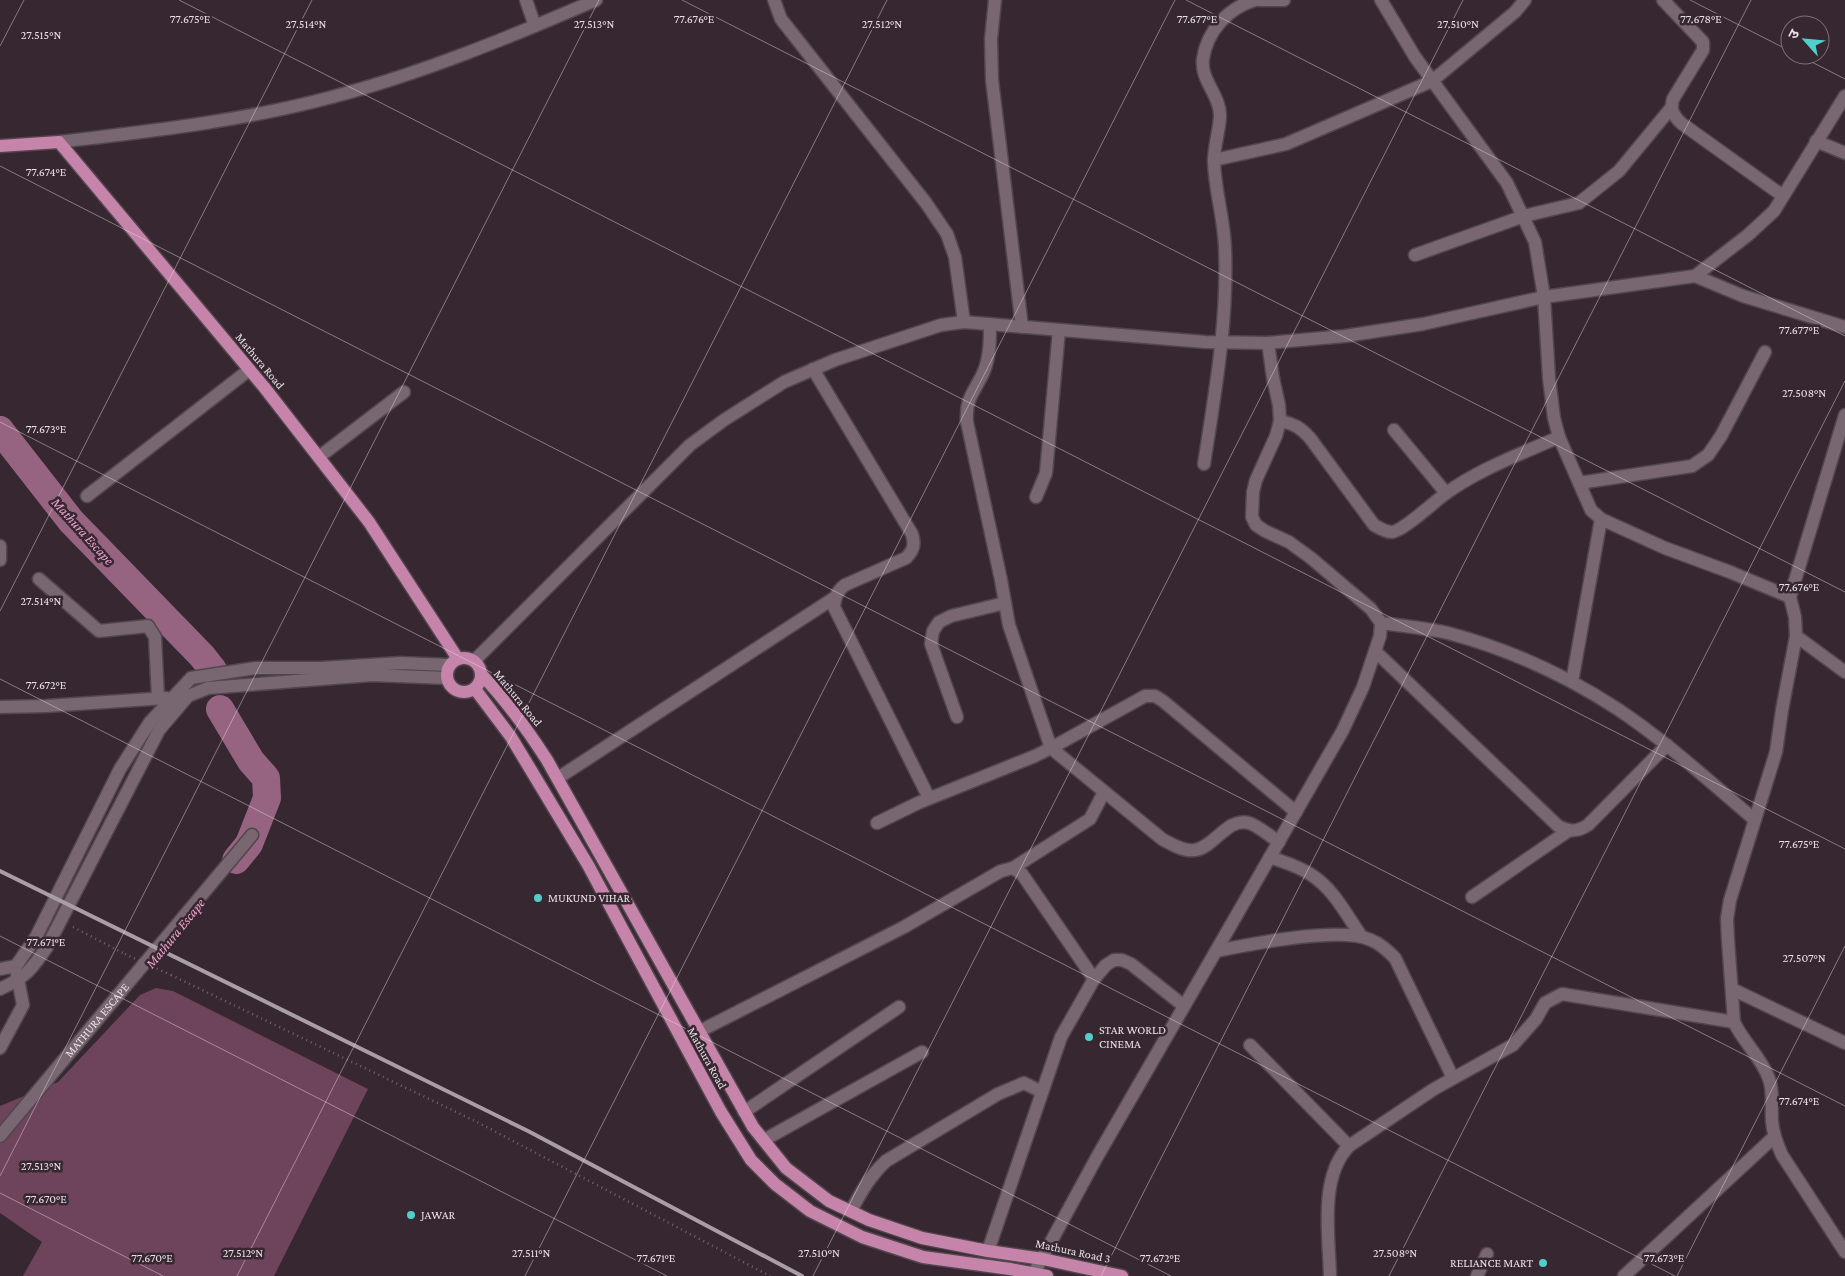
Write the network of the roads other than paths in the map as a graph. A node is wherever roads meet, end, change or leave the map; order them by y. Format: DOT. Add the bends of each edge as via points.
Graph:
graph roads {
  1 [pos="526,0"];
  2 [pos="596,0"];
  3 [pos="774,0"];
  4 [pos="995,0"];
  5 [pos="1255,0"];
  6 [pos="1259,0"];
  7 [pos="1284,0"];
  8 [pos="1381,0"];
  9 [pos="1525,0"];
  10 [pos="1663,0"];
  11 [pos="535,26"];
  12 [pos="1432,81"];
  13 [pos="1845,96"];
  14 [pos="1671,108"];
  15 [pos="1816,141"];
  16 [pos="59,142"];
  17 [pos="0,146"];
  18 [pos="1845,153"];
  19 [pos="1214,160"];
  20 [pos="1782,196"];
  21 [pos="1524,216"];
  22 [pos="1415,255"];
  23 [pos="1695,276"];
  24 [pos="1544,298"];
  25 [pos="964,322"];
  26 [pos="990,324"];
  27 [pos="1022,327"];
  28 [pos="1845,327"];
  29 [pos="1059,330"];
  30 [pos="1222,342"];
  31 [pos="1268,344"];
  32 [pos="1765,352"];
  33 [pos="813,369"];
  34 [pos="249,370"];
  35 [pos="404,392"];
  36 [pos="1845,414"];
  37 [pos="1280,421"];
  38 [pos="1394,430"];
  39 [pos="1559,437"];
  40 [pos="319,457"];
  41 [pos="1204,464"];
  42 [pos="1579,484"];
  43 [pos="1446,493"];
  44 [pos="87,496"];
  45 [pos="1036,497"];
  46 [pos="1601,520"];
  47 [pos="0,546"];
  48 [pos="0,560"];
  49 [pos="38,579"];
  50 [pos="1790,596"];
  51 [pos="834,598"];
  52 [pos="1005,603"];
  53 [pos="1380,623"];
  54 [pos="1796,636"];
  55 [pos="1375,651"];
  56 [pos="474,661"];
  57 [pos="451,667"];
  58 [pos="1845,672"];
  59 [pos="482,674"];
  60 [pos="1572,682"];
  61 [pos="475,689"];
  62 [pos="158,698"];
  63 [pos="171,698"];
  64 [pos="0,707"];
  65 [pos="957,717"];
  66 [pos="1667,745"];
  67 [pos="1051,748"];
  68 [pos="558,778"];
  69 [pos="1104,792"];
  70 [pos="929,798"];
  71 [pos="1296,812"];
  72 [pos="1755,820"];
  73 [pos="877,823"];
  74 [pos="1568,831"];
  75 [pos="252,835"];
  76 [pos="1278,842"];
  77 [pos="1270,857"];
  78 [pos="1014,868"];
  79 [pos="613,876"];
  80 [pos="598,885"];
  81 [pos="1472,897"];
  82 [pos="1361,936"];
  83 [pos="1216,951"];
  84 [pos="16,966"];
  85 [pos="0,969"];
  86 [pos="1094,979"];
  87 [pos="18,980"];
  88 [pos="0,989"];
  89 [pos="1732,989"];
  90 [pos="1184,1006"];
  91 [pos="899,1007"];
  92 [pos="1734,1022"];
  93 [pos="700,1032"];
  94 [pos="1845,1043"];
  95 [pos="1250,1045"];
  96 [pos="0,1048"];
  97 [pos="922,1052"];
  98 [pos="1453,1078"];
  99 [pos="1042,1092"];
  100 [pos="744,1112"];
  101 [pos="0,1136"];
  102 [pos="1774,1138"];
  103 [pos="764,1140"];
  104 [pos="1349,1146"];
  105 [pos="851,1211"];
  106 [pos="988,1251"];
  107 [pos="1845,1252"];
  108 [pos="1018,1254"];
  109 [pos="1487,1254"];
  110 [pos="1043,1258"];
  111 [pos="1008,1272"];
  112 [pos="1041,1274"];
  113 [pos="1122,1276"];
  114 [pos="1330,1276"];
  115 [pos="1477,1276"];
  116 [pos="1624,1276"];
  1 -- 11 [label="street"];
  2 -- 11 [label="street"];
  3 -- 25 [label="street" via="781,19 947,234 955,257"];
  4 -- 27 [label="street" via="992,80"];
  5 -- 19 [label="street" via="1230,12 1215,27 1206,45 1202,61 1204,72 1220,117"];
  6 -- 7 [label="street"];
  8 -- 12 [label="street"];
  9 -- 12 [label="street"];
  10 -- 14 [label="street" via="1703,42 1704,50 1672,99"];
  11 -- 16 [label="street" via="456,58 333,97 213,122"];
  12 -- 19 [label="street" via="1286,144"];
  12 -- 21 [label="street" via="1507,184"];
  13 -- 15 [label="street"];
  14 -- 20 [label="street" via="1680,123"];
  14 -- 21 [label="street" via="1619,171 1579,203"];
  15 -- 18 [label="street"];
  15 -- 20 [label="street"];
  16 -- 17 [label="main road"];
  16 -- 34 [label="main road, Mathura Road"];
  19 -- 30 [label="street" via="1225,248"];
  20 -- 23 [label="street" via="1774,210 1748,235"];
  21 -- 22 [label="street"];
  21 -- 24 [label="street" via="1536,242"];
  23 -- 24 [label="street"];
  23 -- 28 [label="street" via="1743,296"];
  24 -- 31 [label="street" via="1423,324"];
  24 -- 39 [label="street" via="1549,378"];
  25 -- 26 [label="street"];
  25 -- 33 [label="street" via="941,325"];
  26 -- 27 [label="street"];
  26 -- 52 [label="street" via="989,355 966,408"];
  27 -- 29 [label="street"];
  29 -- 30 [label="street"];
  29 -- 45 [label="street" via="1046,473"];
  30 -- 31 [label="street"];
  30 -- 41 [label="street"];
  31 -- 37 [label="street"];
  32 -- 42 [label="street" via="1722,436 1708,455 1692,466"];
  33 -- 51 [label="street" via="915,542 906,558 845,585"];
  33 -- 56 [label="street" via="784,382 690,446"];
  34 -- 40 [label="main road, Mathura Road"];
  34 -- 44 [label="street"];
  35 -- 40 [label="street"];
  36 -- 50 [label="street"];
  37 -- 43 [label="street" via="1301,428 1374,525 1382,530 1392,532 1402,527"];
  37 -- 53 [label="street" via="1256,480 1252,517 1256,525 1289,542 1332,574 1371,609"];
  38 -- 43 [label="street"];
  39 -- 42 [label="street"];
  39 -- 43 [label="street"];
  40 -- 57 [label="main road, Mathura Road" via="369,522"];
  42 -- 46 [label="street" via="1591,510"];
  46 -- 50 [label="street"];
  46 -- 60 [label="street"];
  47 -- 48 [label="street"];
  49 -- 62 [label="street" via="99,631 148,626 155,637"];
  50 -- 54 [label="street"];
  51 -- 68 [label="street"];
  51 -- 70 [label="street" via="834,607"];
  52 -- 65 [label="street" via="951,616 939,622 933,631 931,644"];
  52 -- 67 [label="street" via="1009,625"];
  53 -- 55 [label="street"];
  53 -- 60 [label="street" via="1446,633 1490,646"];
  54 -- 58 [label="street"];
  54 -- 72 [label="street" via="1776,752"];
  55 -- 71 [label="street" via="1343,730"];
  55 -- 74 [label="street" via="1558,826"];
  56 -- 57 [label="main road" via="469,658"];
  56 -- 59 [label="main road"];
  57 -- 61 [label="main road" via="448,683 457,691"];
  57 -- 63 [label="street" via="400,663 256,668 191,678"];
  57 -- 87 [label="street" via="208,688 188,696 159,730 47,947 30,971"];
  59 -- 61 [label="main road"];
  59 -- 68 [label="main road, Mathura Road" via="522,721"];
  60 -- 66 [label="street" via="1616,708"];
  61 -- 80 [label="main road, Mathura Road" via="530,766"];
  62 -- 63 [label="street"];
  62 -- 64 [label="street"];
  63 -- 84 [label="street" via="150,722 120,769 36,937"];
  66 -- 72 [label="street"];
  66 -- 74 [label="street" via="1588,825 1578,831"];
  67 -- 69 [label="street"];
  67 -- 70 [label="street"];
  67 -- 71 [label="street" via="1145,696 1155,696"];
  68 -- 79 [label="main road, Mathura Road"];
  69 -- 76 [label="street" via="1162,839 1180,848 1194,851 1205,847 1230,826 1240,823 1250,823"];
  69 -- 78 [label="street" via="1090,819"];
  70 -- 73 [label="street"];
  71 -- 76 [label="street"];
  72 -- 89 [label="street" via="1730,900"];
  74 -- 81 [label="street"];
  75 -- 101 [label="street, MATHURA ESCAPE"];
  76 -- 77 [label="street"];
  77 -- 82 [label="street" via="1322,882"];
  77 -- 83 [label="street"];
  78 -- 86 [label="street" via="1022,874"];
  78 -- 93 [label="street"];
  79 -- 80 [label="main road"];
  79 -- 93 [label="main road, Mathura Road"];
  80 -- 111 [label="main road, Mathura Road" via="721,1112 751,1160 775,1184 810,1210 862,1237 923,1257"];
  82 -- 83 [label="street" via="1345,934 1303,938"];
  82 -- 98 [label="street" via="1382,946 1395,958"];
  83 -- 90 [label="street"];
  84 -- 85 [label="street"];
  84 -- 87 [label="street"];
  86 -- 90 [label="street" via="1106,965 1122,960"];
  86 -- 99 [label="street" via="1061,1037"];
  87 -- 88 [label="street"];
  87 -- 96 [label="street" via="23,1005"];
  89 -- 92 [label="street"];
  89 -- 94 [label="street"];
  90 -- 110 [label="street"];
  91 -- 100 [label="street"];
  92 -- 98 [label="street" via="1562,994 1545,1003 1536,1020 1513,1045"];
  92 -- 102 [label="street" via="1769,1079"];
  93 -- 100 [label="main road, Mathura Road"];
  95 -- 104 [label="street"];
  97 -- 103 [label="street"];
  98 -- 104 [label="street"];
  99 -- 105 [label="street" via="1024,1083 998,1094 886,1161 865,1184"];
  99 -- 106 [label="street"];
  100 -- 103 [label="main road, Mathura Road"];
  102 -- 107 [label="street"];
  102 -- 116 [label="street"];
  103 -- 105 [label="main road, Mathura Road" via="786,1168 829,1201"];
  104 -- 114 [label="street" via="1342,1153 1328,1191"];
  105 -- 106 [label="main road, Mathura Road" via="922,1238"];
  106 -- 108 [label="main road, Mathura Road"];
  108 -- 110 [label="main road, Mathura Road 3"];
  108 -- 111 [label="street"];
  109 -- 115 [label="street"];
  110 -- 112 [label="street"];
  110 -- 113 [label="main road, Mathura Road 3"];
  111 -- 112 [label="main road, Mathura Road"];
}
